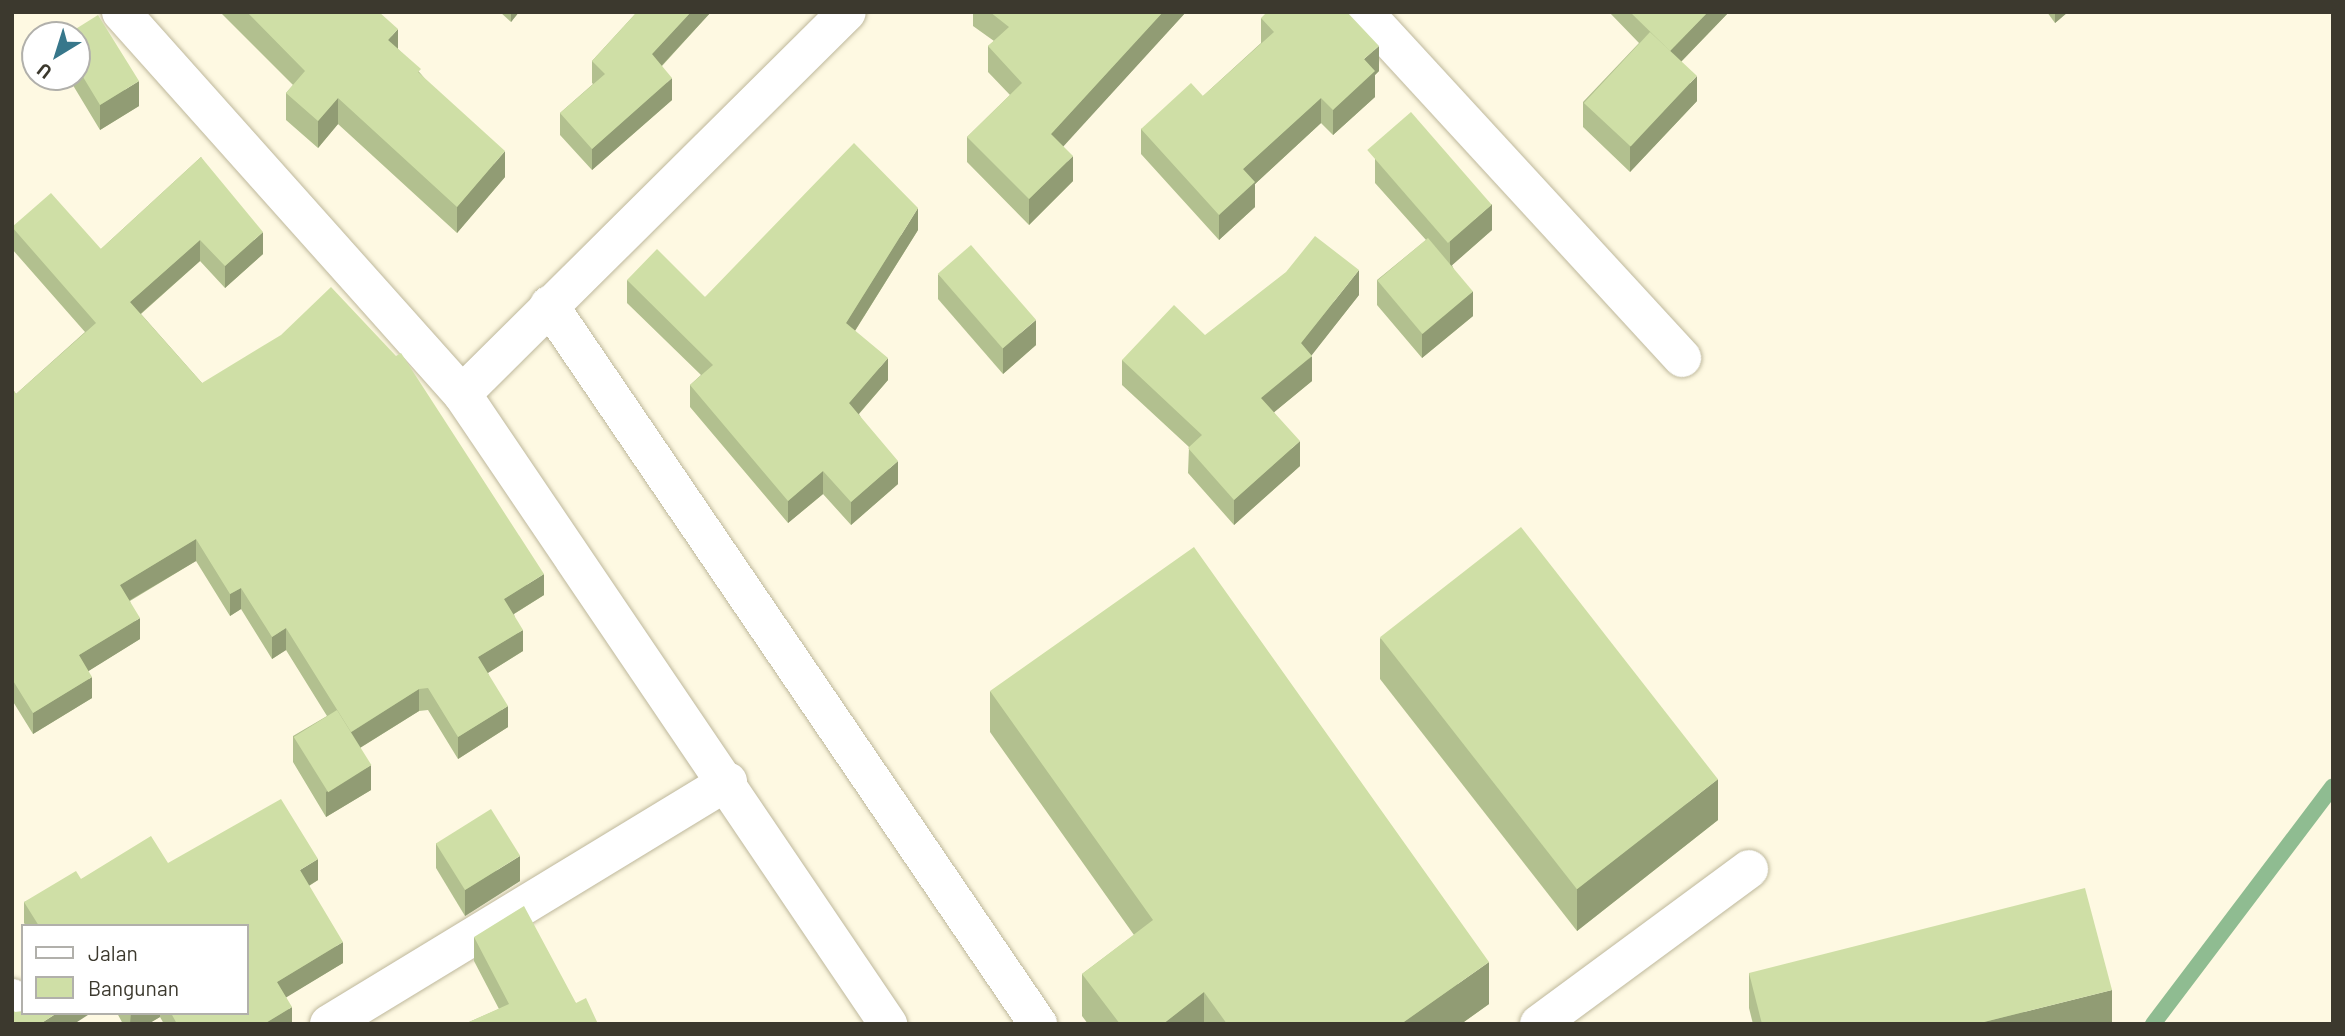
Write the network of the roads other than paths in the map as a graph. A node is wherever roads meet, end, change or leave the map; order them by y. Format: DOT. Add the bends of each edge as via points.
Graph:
graph roads {
  1 [pos="121,12"];
  2 [pos="847,12"];
  3 [pos="1364,12"];
  4 [pos="549,305"];
  5 [pos="1682,358"];
  6 [pos="462,394"];
  7 [pos="728,781"];
  8 [pos="1749,869"];
  9 [pos="330,1024"];
  10 [pos="888,1024"];
  11 [pos="1038,1024"];
  12 [pos="1539,1024"];
  1 -- 6 [label="street"];
  2 -- 4 [label="street"];
  3 -- 5 [label="street"];
  4 -- 6 [label="street"];
  4 -- 11 [label="street"];
  6 -- 7 [label="street"];
  7 -- 9 [label="street"];
  7 -- 10 [label="street"];
  8 -- 12 [label="street"];
}
